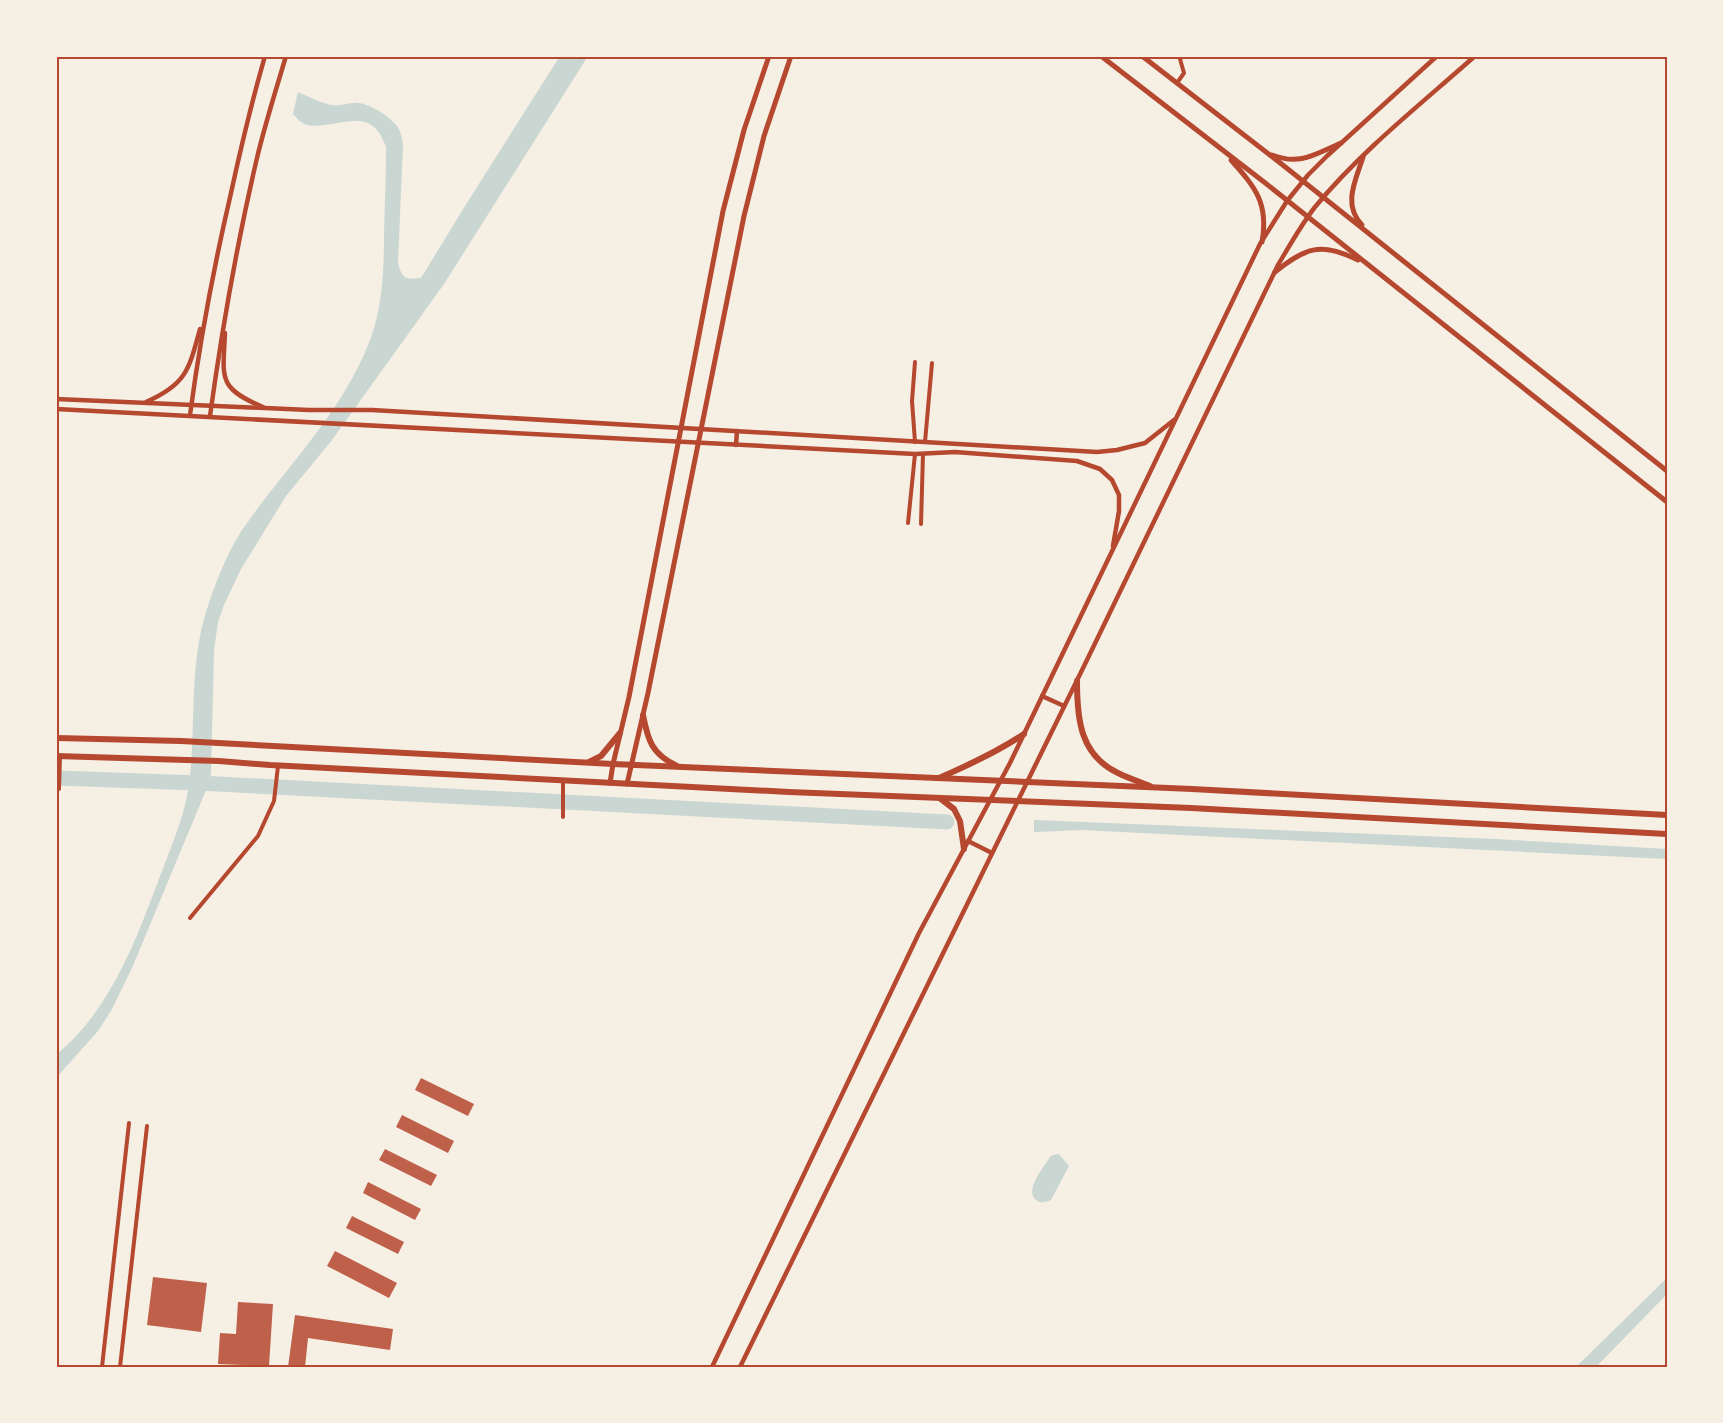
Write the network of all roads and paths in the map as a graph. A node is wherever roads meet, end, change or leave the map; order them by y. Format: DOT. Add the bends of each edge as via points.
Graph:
graph roads {
  1 [pos="265,56"];
  2 [pos="286,56"];
  3 [pos="769,56"];
  4 [pos="791,56"];
  5 [pos="1101,56"];
  6 [pos="1142,56"];
  7 [pos="1183,56"];
  8 [pos="1437,56"];
  9 [pos="1475,56"];
  10 [pos="1177,83"];
  11 [pos="1341,143"];
  12 [pos="1222,150"];
  13 [pos="1267,153"];
  14 [pos="1363,157"];
  15 [pos="1303,181"];
  16 [pos="1323,198"];
  17 [pos="1287,201"];
  18 [pos="1308,217"];
  19 [pos="1374,238"];
  20 [pos="1262,242"];
  21 [pos="1368,265"];
  22 [pos="1275,272"];
  23 [pos="208,301"];
  24 [pos="227,309"];
  25 [pos="915,362"];
  26 [pos="932,363"];
  27 [pos="56,399"];
  28 [pos="144,403"];
  29 [pos="192,406"];
  30 [pos="211,406"];
  31 [pos="56,409"];
  32 [pos="267,409"];
  33 [pos="190,415"];
  34 [pos="210,416"];
  35 [pos="1177,418"];
  36 [pos="681,428"];
  37 [pos="702,430"];
  38 [pos="737,432"];
  39 [pos="677,442"];
  40 [pos="915,442"];
  41 [pos="925,442"];
  42 [pos="698,443"];
  43 [pos="736,445"];
  44 [pos="1077,451"];
  45 [pos="915,454"];
  46 [pos="923,454"];
  47 [pos="1077,460"];
  48 [pos="1667,471"];
  49 [pos="1667,502"];
  50 [pos="908,523"];
  51 [pos="921,524"];
  52 [pos="1112,552"];
  53 [pos="1077,681"];
  54 [pos="1042,696"];
  55 [pos="1064,706"];
  56 [pos="643,715"];
  57 [pos="620,734"];
  58 [pos="1024,734"];
  59 [pos="56,738"];
  60 [pos="58,756"];
  61 [pos="586,763"];
  62 [pos="613,764"];
  63 [pos="631,765"];
  64 [pos="278,766"];
  65 [pos="681,767"];
  66 [pos="936,779"];
  67 [pos="563,781"];
  68 [pos="1000,781"];
  69 [pos="1027,782"];
  70 [pos="610,783"];
  71 [pos="627,784"];
  72 [pos="59,788"];
  73 [pos="1156,788"];
  74 [pos="940,798"];
  75 [pos="990,800"];
  76 [pos="1018,801"];
  77 [pos="1667,815"];
  78 [pos="563,817"];
  79 [pos="1667,834"];
  80 [pos="968,841"];
  81 [pos="964,849"];
  82 [pos="992,853"];
  83 [pos="190,918"];
  84 [pos="129,1123"];
  85 [pos="147,1126"];
  86 [pos="102,1367"];
  87 [pos="120,1367"];
  88 [pos="712,1367"];
  89 [pos="740,1367"];
  1 -- 23 [label="street" via="239,156"];
  2 -- 24 [label="street" via="258,156"];
  3 -- 36 [label="main road" via="729,184"];
  4 -- 37 [label="main road" via="750,189"];
  5 -- 12 [label="main road"];
  6 -- 10 [label="main road"];
  7 -- 10 [label="street" via="1180,59 1184,73"];
  8 -- 11 [label="street"];
  9 -- 14 [label="street"];
  10 -- 13 [label="main road"];
  11 -- 13 [label="main road" via="1296,160"];
  11 -- 15 [label="street"];
  12 -- 17 [label="main road"];
  12 -- 20 [label="main road" via="1258,193 1265,227"];
  13 -- 15 [label="main road"];
  14 -- 16 [label="street"];
  14 -- 19 [label="main road" via="1350,199 1351,207 1358,222"];
  15 -- 16 [label="main road"];
  15 -- 17 [label="street"];
  16 -- 18 [label="street"];
  16 -- 19 [label="main road"];
  17 -- 18 [label="main road"];
  17 -- 20 [label="street"];
  18 -- 21 [label="main road"];
  18 -- 22 [label="street"];
  19 -- 48 [label="main road"];
  20 -- 35 [label="street"];
  21 -- 22 [label="main road" via="1337,251 1319,249 1294,257"];
  21 -- 49 [label="main road"];
  22 -- 53 [label="street"];
  23 -- 28 [label="street" via="188,369 169,391"];
  23 -- 29 [label="street"];
  24 -- 30 [label="street"];
  24 -- 32 [label="street" via="223,372 227,382 239,396"];
  25 -- 40 [label="street" via="912,401"];
  26 -- 41 [label="street"];
  27 -- 28 [label="street"];
  28 -- 29 [label="street"];
  29 -- 30 [label="street"];
  29 -- 33 [label="street"];
  30 -- 32 [label="street"];
  30 -- 34 [label="street"];
  31 -- 33 [label="street"];
  32 -- 36 [label="street" via="372,410"];
  33 -- 34 [label="street"];
  34 -- 39 [label="street"];
  35 -- 44 [label="street" via="1145,443 1117,450"];
  35 -- 52 [label="street"];
  36 -- 37 [label="street"];
  36 -- 39 [label="main road"];
  37 -- 38 [label="street"];
  37 -- 42 [label="main road"];
  38 -- 40 [label="street"];
  38 -- 43 [label="street"];
  39 -- 42 [label="street"];
  39 -- 57 [label="main road"];
  40 -- 41 [label="street"];
  41 -- 44 [label="street"];
  42 -- 43 [label="street"];
  42 -- 56 [label="main road"];
  43 -- 45 [label="street"];
  44 -- 47 [label="street"];
  45 -- 46 [label="street"];
  45 -- 50 [label="street"];
  46 -- 47 [label="street" via="955,452"];
  46 -- 51 [label="street"];
  47 -- 52 [label="street" via="1100,469 1112,480 1119,495"];
  52 -- 54 [label="street"];
  53 -- 55 [label="street"];
  53 -- 73 [label="highway" via="1078,720 1095,756 1118,773"];
  54 -- 55 [label="street"];
  54 -- 58 [label="street"];
  55 -- 69 [label="street"];
  56 -- 63 [label="main road"];
  56 -- 65 [label="highway" via="651,745 665,760"];
  57 -- 61 [label="highway" via="601,756"];
  57 -- 62 [label="main road"];
  58 -- 66 [label="highway" via="980,761"];
  58 -- 68 [label="street"];
  59 -- 61 [label="highway" via="181,741"];
  60 -- 64 [label="highway"];
  60 -- 72 [label="street"];
  61 -- 62 [label="highway"];
  62 -- 63 [label="highway"];
  62 -- 70 [label="main road"];
  63 -- 65 [label="highway"];
  63 -- 71 [label="main road"];
  64 -- 67 [label="highway"];
  64 -- 83 [label="street" via="274,801 258,836"];
  65 -- 66 [label="highway"];
  66 -- 68 [label="highway"];
  67 -- 70 [label="highway"];
  67 -- 78 [label="street"];
  68 -- 69 [label="highway"];
  68 -- 75 [label="street"];
  69 -- 73 [label="highway"];
  69 -- 76 [label="street"];
  70 -- 71 [label="highway"];
  71 -- 74 [label="highway"];
  73 -- 77 [label="highway"];
  74 -- 75 [label="highway"];
  74 -- 81 [label="highway" via="954,808 960,821"];
  75 -- 76 [label="highway"];
  75 -- 80 [label="street"];
  76 -- 79 [label="highway"];
  76 -- 82 [label="street"];
  80 -- 81 [label="street"];
  80 -- 82 [label="street"];
  81 -- 88 [label="street" via="920,933"];
  82 -- 89 [label="street"];
  84 -- 86 [label="street"];
  85 -- 87 [label="street"];
}
